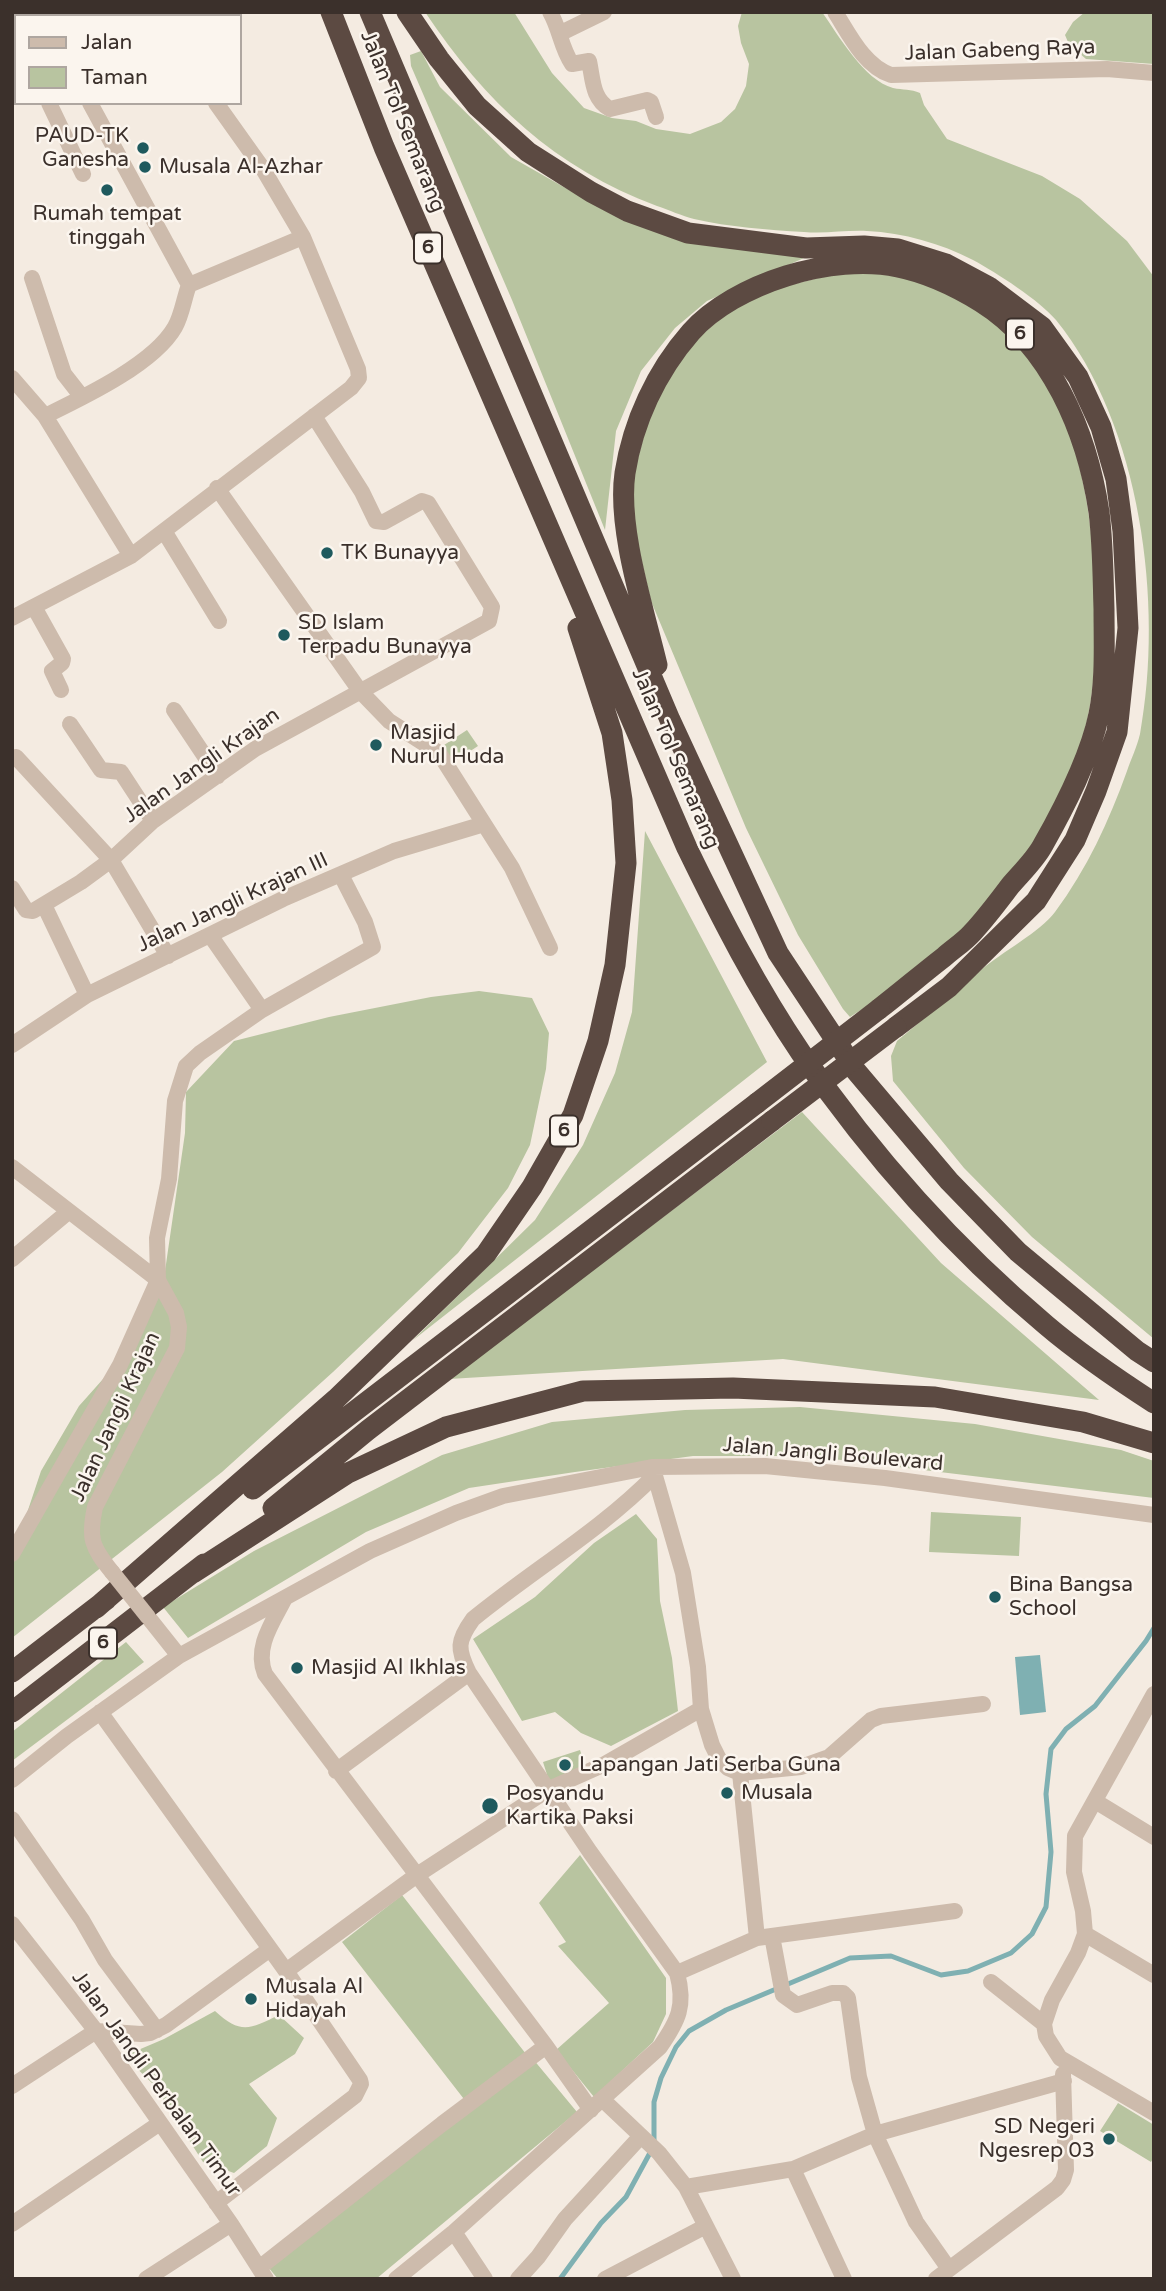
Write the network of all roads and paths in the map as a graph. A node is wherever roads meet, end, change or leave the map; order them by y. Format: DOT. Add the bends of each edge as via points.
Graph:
graph roads {
  1 [pos="331,12"];
  2 [pos="370,12"];
  3 [pos="407,12"];
  4 [pos="550,12"];
  5 [pos="604,12"];
  6 [pos="835,12"];
  7 [pos="561,33"];
  8 [pos="1154,73"];
  9 [pos="50,105"];
  10 [pos="91,105"];
  11 [pos="217,105"];
  12 [pos="656,117"];
  13 [pos="83,174"];
  14 [pos="303,237"];
  15 [pos="32,278"];
  16 [pos="189,285"];
  17 [pos="12,379"];
  18 [pos="82,397"];
  19 [pos="46,416"];
  20 [pos="314,416"];
  21 [pos="529,481"];
  22 [pos="218,488"];
  23 [pos="164,531"];
  24 [pos="131,556"];
  25 [pos="34,607"];
  26 [pos="12,618"];
  27 [pos="219,621"];
  28 [pos="61,690"];
  29 [pos="360,691"];
  30 [pos="174,710"];
  31 [pos="670,720"];
  32 [pos="70,724"];
  33 [pos="16,757"];
  34 [pos="218,776"];
  35 [pos="153,821"];
  36 [pos="484,824"];
  37 [pos="111,860"];
  38 [pos="341,875"];
  39 [pos="12,888"];
  40 [pos="44,905"];
  41 [pos="210,935"];
  42 [pos="550,948"];
  43 [pos="168,957"];
  44 [pos="87,995"];
  45 [pos="262,1010"];
  46 [pos="12,1045"];
  47 [pos="12,1167"];
  48 [pos="68,1213"];
  49 [pos="12,1259"];
  50 [pos="158,1280"];
  51 [pos="1154,1362"];
  52 [pos="1154,1403"];
  53 [pos="1154,1443"];
  54 [pos="654,1471"];
  55 [pos="1154,1515"];
  56 [pos="12,1554"];
  57 [pos="193,1573"];
  58 [pos="285,1598"];
  59 [pos="96,1608"];
  60 [pos="179,1656"];
  61 [pos="12,1672"];
  62 [pos="469,1673"];
  63 [pos="1153,1697"];
  64 [pos="983,1704"];
  65 [pos="701,1709"];
  66 [pos="12,1712"];
  67 [pos="100,1712"];
  68 [pos="336,1770"];
  69 [pos="740,1773"];
  70 [pos="12,1780"];
  71 [pos="549,1789"];
  72 [pos="1094,1801"];
  73 [pos="12,1819"];
  74 [pos="1154,1837"];
  75 [pos="417,1875"];
  76 [pos="955,1910"];
  77 [pos="13,1928"];
  78 [pos="1085,1934"];
  79 [pos="765,1937"];
  80 [pos="270,1949"];
  81 [pos="286,1971"];
  82 [pos="677,1973"];
  83 [pos="1154,1975"];
  84 [pos="991,1982"];
  85 [pos="1044,2024"];
  86 [pos="157,2030"];
  87 [pos="96,2031"];
  88 [pos="546,2046"];
  89 [pos="1060,2058"];
  90 [pos="1064,2081"];
  91 [pos="12,2086"];
  92 [pos="596,2104"];
  93 [pos="1154,2113"];
  94 [pos="160,2123"];
  95 [pos="875,2134"];
  96 [pos="650,2145"];
  97 [pos="793,2169"];
  98 [pos="686,2188"];
  99 [pos="216,2203"];
  100 [pos="12,2224"];
  101 [pos="231,2224"];
  102 [pos="705,2226"];
  103 [pos="454,2232"];
  104 [pos="262,2273"];
  105 [pos="942,2274"];
  106 [pos="146,2279"];
  107 [pos="396,2279"];
  108 [pos="485,2279"];
  109 [pos="518,2279"];
  110 [pos="605,2279"];
  111 [pos="733,2279"];
  112 [pos="844,2279"];
  1 -- 21 [label="highway, Jalan Tol Semarang / 6" via="384,147"];
  2 -- 31 [label="highway, Jalan Tol Semarang / 6"];
  3 -- 57 [label="highway, 6, bridge" via="477,106 528,152 627,211 688,233 806,248 898,249 946,264 989,287 1042,327 1077,377 1101,427 1116,479 1129,628 1117,732 1075,841 1036,901 949,987 368,1430"];
  4 -- 7 [label="street"];
  5 -- 7 [label="street"];
  6 -- 8 [label="street, Jalan Gabeng Raya" via="862,53 891,75 1107,69"];
  7 -- 12 [label="street" via="563,52 572,64 589,61 596,95 605,106 647,100"];
  9 -- 13 [label="street"];
  10 -- 16 [label="street"];
  11 -- 14 [label="street"];
  14 -- 16 [label="street"];
  14 -- 20 [label="street" via="359,378"];
  15 -- 18 [label="street" via="64,374"];
  16 -- 18 [label="street" via="177,324 167,339 142,362"];
  17 -- 19 [label="street"];
  18 -- 19 [label="street"];
  19 -- 24 [label="street"];
  20 -- 22 [label="street"];
  20 -- 29 [label="street, Jalan Jangli Krajan" via="376,521 384,522 422,501 428,503 492,607 492,617 485,625"];
  21 -- 52 [label="highway, Jalan Tol Semarang / 6" via="687,848 729,934 799,1050 886,1165 962,1248 1046,1326"];
  21 -- 59 [label="highway, 6" via="597,679 612,733 622,800 626,863 615,965 598,1041 573,1115 486,1254 336,1399"];
  22 -- 23 [label="street"];
  22 -- 29 [label="street"];
  23 -- 24 [label="street"];
  23 -- 27 [label="street"];
  24 -- 25 [label="street"];
  25 -- 26 [label="street"];
  25 -- 28 [label="street" via="63,659 52,671"];
  29 -- 34 [label="street, Jalan Jangli Krajan" via="255,749"];
  29 -- 36 [label="street" via="389,721 439,753"];
  30 -- 34 [label="street"];
  31 -- 51 [label="highway, Jalan Tol Semarang / 6" via="778,953 856,1071 949,1181 1018,1252"];
  31 -- 59 [label="highway, 6, bridge" via="625,529 625,476 639,417 660,373 692,330 762,283 839,264 895,266 939,279 1012,326 1063,393 1084,447 1098,510 1103,571 1105,659 1099,714 1078,775 1041,849 971,935 879,1009"];
  32 -- 35 [label="street" via="101,770 121,772"];
  33 -- 37 [label="street"];
  34 -- 35 [label="street, Jalan Jangli Krajan"];
  35 -- 37 [label="street, Jalan Jangli Krajan"];
  36 -- 38 [label="street, Jalan Jangli Krajan III" via="394,852"];
  36 -- 42 [label="street" via="524,891"];
  37 -- 40 [label="street, Jalan Jangli Krajan"];
  37 -- 43 [label="street"];
  38 -- 41 [label="street, Jalan Jangli Krajan III"];
  38 -- 45 [label="street" via="365,922 372,948"];
  39 -- 40 [label="street" via="26,910"];
  40 -- 44 [label="street"];
  41 -- 43 [label="street, Jalan Jangli Krajan III"];
  41 -- 45 [label="street"];
  43 -- 44 [label="street, Jalan Jangli Krajan III"];
  44 -- 46 [label="street, Jalan Jangli Krajan III"];
  45 -- 50 [label="street" via="200,1053 186,1066 179,1083 169,1179 157,1238"];
  47 -- 48 [label="street, Jalan Jangli Krajan"];
  48 -- 49 [label="street"];
  48 -- 50 [label="street, Jalan Jangli Krajan"];
  50 -- 56 [label="street" via="120,1365"];
  50 -- 60 [label="street, Jalan Jangli Krajan, bridge" via="176,1313 177,1348 95,1507 91,1528 92,1542"];
  53 -- 57 [label="highway, 6" via="1083,1422 935,1397 733,1388 583,1391 446,1427 348,1473"];
  54 -- 55 [label="street, Jalan Jangli Boulevard" via="765,1466"];
  54 -- 58 [label="street, Jalan Jangli Boulevard" via="503,1496 370,1551"];
  54 -- 62 [label="street" via="634,1496 473,1619 460,1643 460,1656"];
  54 -- 65 [label="street" via="683,1573"];
  57 -- 66 [label="highway, 6"];
  58 -- 60 [label="street, Jalan Jangli Boulevard"];
  58 -- 68 [label="street" via="262,1646 261,1665"];
  59 -- 61 [label="highway, 6"];
  60 -- 67 [label="street, Jalan Jangli Boulevard"];
  62 -- 68 [label="street"];
  62 -- 71 [label="street"];
  63 -- 72 [label="street"];
  64 -- 69 [label="street" via="881,1716 818,1762"];
  65 -- 69 [label="street" via="719,1759"];
  65 -- 71 [label="street" via="605,1764"];
  67 -- 70 [label="street, Jalan Jangli Boulevard"];
  67 -- 80 [label="street"];
  68 -- 75 [label="street"];
  69 -- 79 [label="street"];
  71 -- 75 [label="street"];
  71 -- 82 [label="street"];
  72 -- 74 [label="street"];
  72 -- 78 [label="street" via="1080,1824 1074,1847"];
  73 -- 86 [label="street"];
  75 -- 81 [label="street"];
  75 -- 88 [label="street"];
  76 -- 79 [label="street"];
  77 -- 87 [label="street, Jalan Jangli Perbalan Timur"];
  78 -- 83 [label="street"];
  78 -- 85 [label="street"];
  79 -- 82 [label="street"];
  79 -- 95 [label="street" via="783,1995 797,2006 832,1993 848,1998 859,2077"];
  80 -- 81 [label="street"];
  80 -- 86 [label="street"];
  81 -- 99 [label="street" via="361,2084 355,2096"];
  82 -- 92 [label="street" via="681,2009 674,2026 660,2048"];
  84 -- 85 [label="street"];
  85 -- 89 [label="street"];
  86 -- 87 [label="street" via="141,2034"];
  87 -- 91 [label="street"];
  87 -- 94 [label="street, Jalan Jangli Perbalan Timur"];
  88 -- 92 [label="street"];
  88 -- 104 [label="street, Jalan Jangli Perbalan Timur" via="442,2124"];
  89 -- 90 [label="street"];
  89 -- 93 [label="street"];
  90 -- 95 [label="street"];
  90 -- 105 [label="street" via="1063,2180"];
  92 -- 96 [label="street"];
  92 -- 103 [label="street"];
  94 -- 99 [label="street, Jalan Jangli Perbalan Timur"];
  94 -- 100 [label="street"];
  95 -- 97 [label="street"];
  95 -- 105 [label="street"];
  96 -- 98 [label="street"];
  96 -- 109 [label="street" via="565,2219"];
  97 -- 98 [label="street"];
  97 -- 112 [label="street"];
  98 -- 102 [label="street"];
  99 -- 101 [label="street, Jalan Jangli Perbalan Timur"];
  101 -- 104 [label="street, Jalan Jangli Perbalan Timur"];
  101 -- 106 [label="street"];
  102 -- 110 [label="street"];
  102 -- 111 [label="street"];
  103 -- 107 [label="street"];
  103 -- 108 [label="street"];
}
